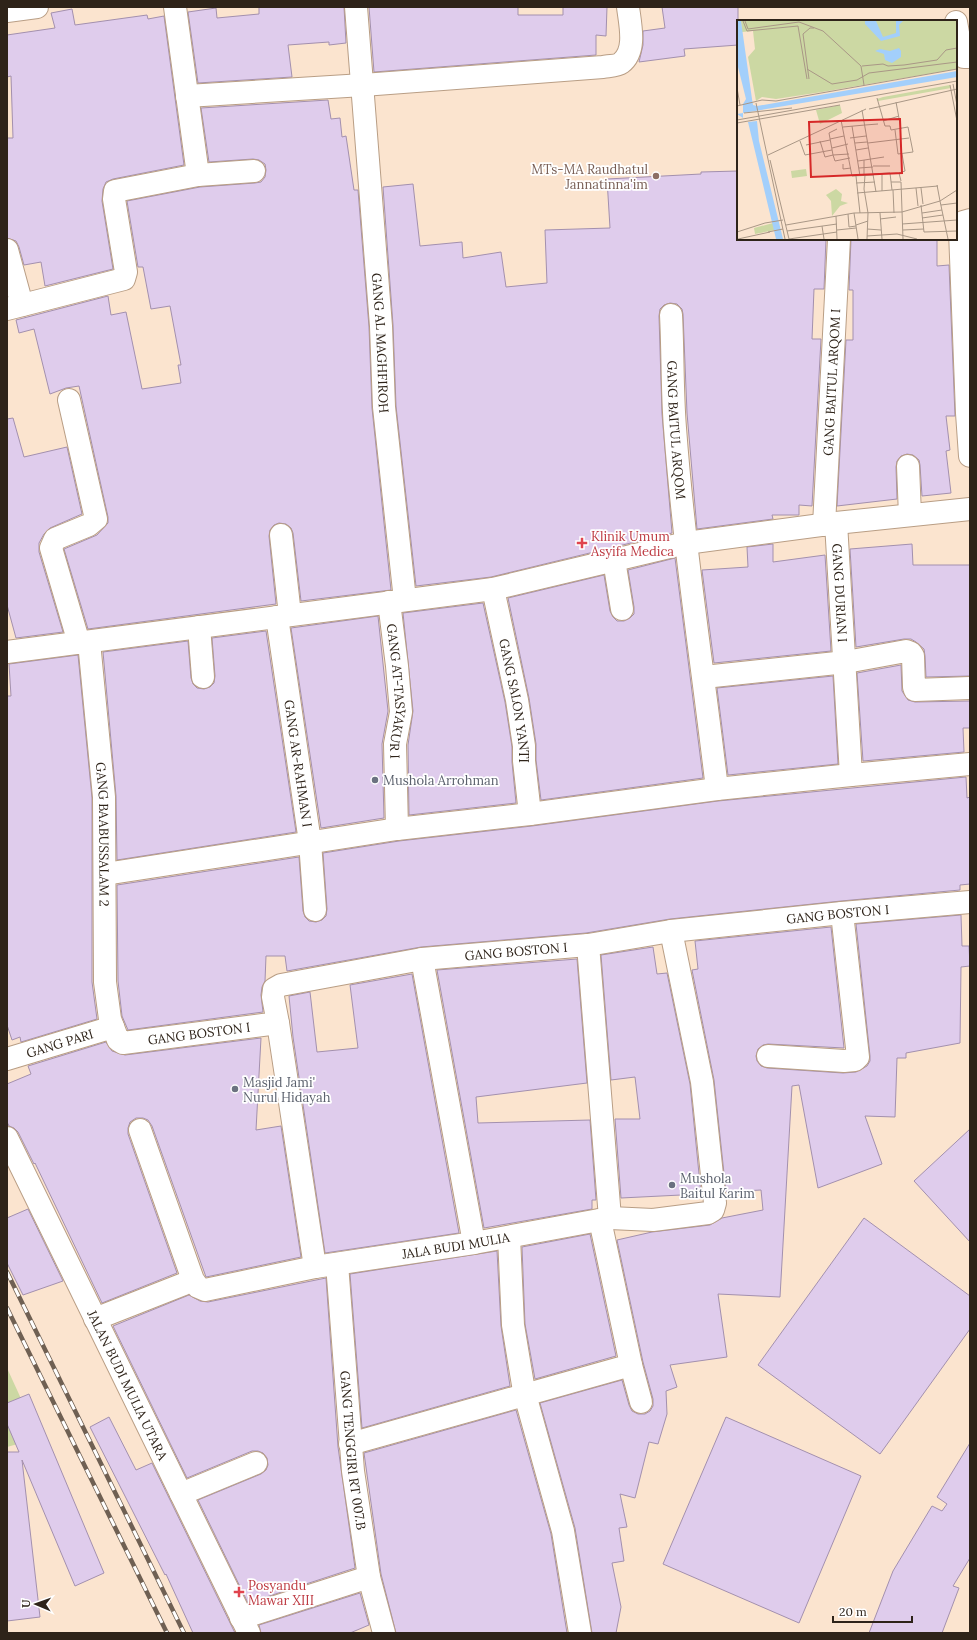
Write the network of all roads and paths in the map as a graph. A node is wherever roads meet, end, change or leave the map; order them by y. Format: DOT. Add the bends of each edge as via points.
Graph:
graph roads {
  1 [pos="37,7"];
  2 [pos="175,7"];
  3 [pos="356,7"];
  4 [pos="628,7"];
  5 [pos="954,7"];
  6 [pos="7,11"];
  7 [pos="956,20"];
  8 [pos="957,27"];
  9 [pos="970,57"];
  10 [pos="363,85"];
  11 [pos="187,96"];
  12 [pos="254,170"];
  13 [pos="198,175"];
  14 [pos="970,220"];
  15 [pos="839,240"];
  16 [pos="7,250"];
  17 [pos="14,307"];
  18 [pos="672,316"];
  19 [pos="968,366"];
  20 [pos="69,400"];
  21 [pos="970,456"];
  22 [pos="908,466"];
  23 [pos="970,509"];
  24 [pos="910,515"];
  25 [pos="830,524"];
  26 [pos="281,535"];
  27 [pos="686,543"];
  28 [pos="614,560"];
  29 [pos="492,589"];
  30 [pos="397,601"];
  31 [pos="622,609"];
  32 [pos="284,616"];
  33 [pos="199,627"];
  34 [pos="84,642"];
  35 [pos="7,652"];
  36 [pos="846,662"];
  37 [pos="203,677"];
  38 [pos="704,677"];
  39 [pos="970,688"];
  40 [pos="970,764"];
  41 [pos="851,775"];
  42 [pos="717,789"];
  43 [pos="530,814"];
  44 [pos="397,829"];
  45 [pos="310,842"];
  46 [pos="104,874"];
  47 [pos="970,902"];
  48 [pos="315,910"];
  49 [pos="842,912"];
  50 [pos="671,931"];
  51 [pos="588,945"];
  52 [pos="422,959"];
  53 [pos="278,1023"];
  54 [pos="113,1027"];
  55 [pos="768,1056"];
  56 [pos="7,1059"];
  57 [pos="140,1130"];
  58 [pos="7,1138"];
  59 [pos="605,1219"];
  60 [pos="509,1237"];
  61 [pos="474,1243"];
  62 [pos="337,1264"];
  63 [pos="315,1267"];
  64 [pos="184,1284"];
  65 [pos="96,1319"];
  66 [pos="631,1365"];
  67 [pos="525,1394"];
  68 [pos="641,1402"];
  69 [pos="350,1444"];
  70 [pos="256,1463"];
  71 [pos="181,1494"];
  72 [pos="369,1576"];
  73 [pos="245,1625"];
  74 [pos="384,1633"];
  75 [pos="580,1633"];
  1 -- 6 [label="street"];
  2 -- 11 [label="street"];
  3 -- 10 [label="street, GANG AL MAGHFIROH"];
  4 -- 10 [label="street" via="630,52 621,64"];
  5 -- 7 [label="street"];
  8 -- 9 [label="street" via="962,55"];
  10 -- 11 [label="street"];
  10 -- 30 [label="street, GANG AL MAGHFIROH" via="382,326 384,407"];
  11 -- 13 [label="street"];
  12 -- 13 [label="street"];
  13 -- 17 [label="street" via="115,191 126,272 124,279"];
  14 -- 19 [label="street" via="964,222 960,231"];
  15 -- 25 [label="street, GANG BAITUL ARQOM I"];
  16 -- 17 [label="street"];
  18 -- 27 [label="street, GANG BAITUL ARQOM" via="674,414"];
  19 -- 21 [label="street"];
  20 -- 34 [label="street, GANG BAABUSSALAM 2" via="96,519 89,525 55,539 52,548"];
  22 -- 24 [label="street"];
  23 -- 24 [label="street"];
  24 -- 25 [label="street"];
  25 -- 27 [label="street"];
  25 -- 36 [label="street, GANG DURIAN I"];
  26 -- 32 [label="street, GANG AR-RAHMAN I"];
  27 -- 28 [label="street"];
  27 -- 38 [label="street, GANG BAITUL ARQOM"];
  28 -- 29 [label="street"];
  28 -- 31 [label="street"];
  29 -- 30 [label="street"];
  29 -- 43 [label="street, GANG SALON YANTI" via="518,708"];
  30 -- 32 [label="street"];
  30 -- 44 [label="street, GANG AT-TASYAKUR I" via="401,712 395,744"];
  32 -- 33 [label="street"];
  32 -- 45 [label="street, GANG AR-RAHMAN I"];
  33 -- 34 [label="street"];
  33 -- 37 [label="street"];
  34 -- 35 [label="street"];
  34 -- 46 [label="street, GANG BAABUSSALAM 2" via="104,797"];
  36 -- 38 [label="street"];
  36 -- 39 [label="street" via="911,652 915,690"];
  36 -- 41 [label="street, GANG DURIAN I"];
  38 -- 42 [label="street, GANG BAITUL ARQOM"];
  40 -- 41 [label="street"];
  41 -- 42 [label="street"];
  42 -- 43 [label="street"];
  43 -- 44 [label="street"];
  44 -- 45 [label="street"];
  45 -- 46 [label="street"];
  45 -- 48 [label="street, GANG AR-RAHMAN I"];
  46 -- 54 [label="street, GANG BAABUSSALAM 2" via="105,982"];
  47 -- 49 [label="street, GANG BOSTON I"];
  49 -- 50 [label="street, GANG BOSTON I"];
  49 -- 55 [label="street" via="858,1057 855,1060 844,1061"];
  50 -- 51 [label="street, GANG BOSTON I"];
  50 -- 59 [label="street, JALA BUDI MULIA" via="702,1082 713,1210 708,1213 653,1220"];
  51 -- 52 [label="street, GANG BOSTON I"];
  51 -- 59 [label="street"];
  52 -- 53 [label="street, GANG BOSTON I" via="281,985 274,990 273,997"];
  52 -- 61 [label="street"];
  53 -- 54 [label="street, GANG BOSTON I" via="123,1043 118,1040"];
  53 -- 63 [label="street"];
  54 -- 56 [label="street, GANG PARI"];
  57 -- 63 [label="street, JALA BUDI MULIA" via="193,1280 198,1287 205,1290"];
  58 -- 65 [label="street, JALAN BUDI MULIA UTARA"];
  59 -- 60 [label="street, JALA BUDI MULIA"];
  59 -- 66 [label="street"];
  60 -- 61 [label="street, JALA BUDI MULIA"];
  60 -- 67 [label="street" via="513,1325"];
  61 -- 62 [label="street, JALA BUDI MULIA"];
  62 -- 63 [label="street, JALA BUDI MULIA"];
  62 -- 69 [label="street, GANG TENGGIRI RT 007.B"];
  64 -- 65 [label="street"];
  65 -- 71 [label="street, JALAN BUDI MULIA UTARA"];
  66 -- 67 [label="street"];
  66 -- 68 [label="street"];
  67 -- 69 [label="street"];
  67 -- 75 [label="street" via="563,1531"];
  69 -- 72 [label="street, GANG TENGGIRI RT 007.B"];
  70 -- 71 [label="street"];
  71 -- 73 [label="street, JALAN BUDI MULIA UTARA"];
  72 -- 73 [label="street"];
  72 -- 74 [label="street, GANG TENGGIRI RT 007.B"];
}
